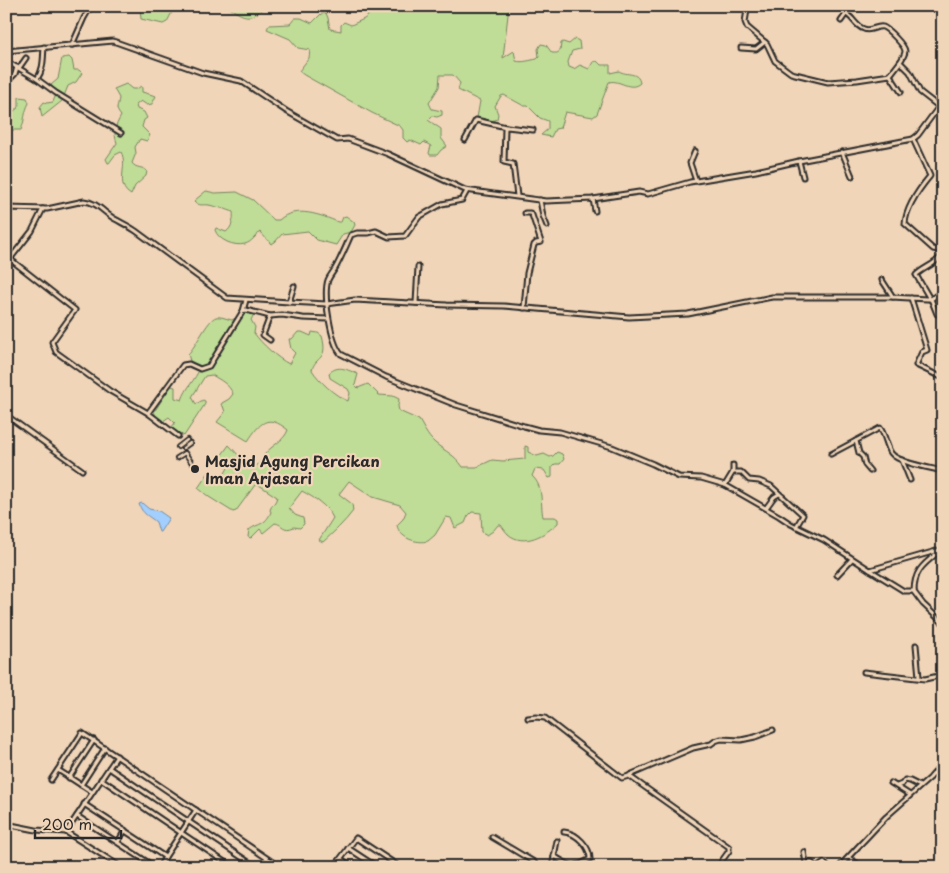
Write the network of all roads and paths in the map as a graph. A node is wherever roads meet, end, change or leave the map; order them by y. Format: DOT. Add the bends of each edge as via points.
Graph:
graph roads {
  1 [pos="91,6"];
  2 [pos="740,6"];
  3 [pos="841,21"];
  4 [pos="765,42"];
  5 [pos="72,45"];
  6 [pos="44,47"];
  7 [pos="741,48"];
  8 [pos="6,51"];
  9 [pos="26,58"];
  10 [pos="6,61"];
  11 [pos="900,62"];
  12 [pos="18,68"];
  13 [pos="890,75"];
  14 [pos="37,79"];
  15 [pos="6,83"];
  16 [pos="901,92"];
  17 [pos="943,100"];
  18 [pos="938,106"];
  19 [pos="506,127"];
  20 [pos="533,130"];
  21 [pos="120,132"];
  22 [pos="913,138"];
  23 [pos="465,140"];
  24 [pos="695,151"];
  25 [pos="842,152"];
  26 [pos="799,161"];
  27 [pos="852,176"];
  28 [pos="804,177"];
  29 [pos="696,181"];
  30 [pos="467,191"];
  31 [pos="517,196"];
  32 [pos="593,199"];
  33 [pos="540,200"];
  34 [pos="6,208"];
  35 [pos="43,209"];
  36 [pos="595,211"];
  37 [pos="525,213"];
  38 [pos="547,226"];
  39 [pos="943,250"];
  40 [pos="941,256"];
  41 [pos="418,266"];
  42 [pos="882,280"];
  43 [pos="294,286"];
  44 [pos="943,291"];
  45 [pos="893,297"];
  46 [pos="911,298"];
  47 [pos="931,299"];
  48 [pos="246,300"];
  49 [pos="289,302"];
  50 [pos="416,303"];
  51 [pos="327,304"];
  52 [pos="524,308"];
  53 [pos="243,311"];
  54 [pos="943,312"];
  55 [pos="270,316"];
  56 [pos="328,319"];
  57 [pos="270,340"];
  58 [pos="943,378"];
  59 [pos="148,413"];
  60 [pos="6,416"];
  61 [pos="178,436"];
  62 [pos="856,441"];
  63 [pos="831,454"];
  64 [pos="177,458"];
  65 [pos="902,460"];
  66 [pos="192,462"];
  67 [pos="734,464"];
  68 [pos="82,470"];
  69 [pos="870,471"];
  70 [pos="943,471"];
  71 [pos="733,472"];
  72 [pos="910,480"];
  73 [pos="725,484"];
  74 [pos="779,494"];
  75 [pos="766,508"];
  76 [pos="796,526"];
  77 [pos="943,549"];
  78 [pos="852,558"];
  79 [pos="869,570"];
  80 [pos="837,575"];
  81 [pos="914,591"];
  82 [pos="943,623"];
  83 [pos="916,645"];
  84 [pos="864,672"];
  85 [pos="943,675"];
  86 [pos="919,678"];
  87 [pos="528,718"];
  88 [pos="773,730"];
  89 [pos="94,740"];
  90 [pos="105,748"];
  91 [pos="116,756"];
  92 [pos="943,763"];
  93 [pos="109,768"];
  94 [pos="58,770"];
  95 [pos="629,776"];
  96 [pos="69,778"];
  97 [pos="101,778"];
  98 [pos="51,780"];
  99 [pos="892,783"];
  100 [pos="80,785"];
  101 [pos="896,786"];
  102 [pos="920,786"];
  103 [pos="92,792"];
  104 [pos="910,795"];
  105 [pos="84,804"];
  106 [pos="196,810"];
  107 [pos="77,816"];
  108 [pos="189,821"];
  109 [pos="6,824"];
  110 [pos="125,830"];
  111 [pos="66,832"];
  112 [pos="564,832"];
  113 [pos="182,833"];
  114 [pos="492,837"];
  115 [pos="557,841"];
  116 [pos="118,842"];
  117 [pos="348,848"];
  118 [pos="804,852"];
  119 [pos="554,856"];
  120 [pos="165,857"];
  121 [pos="849,858"];
  122 [pos="341,859"];
  123 [pos="806,863"];
  124 [pos="802,866"];
  125 [pos="121,867"];
  126 [pos="155,867"];
  127 [pos="159,867"];
  128 [pos="232,867"];
  129 [pos="256,867"];
  130 [pos="275,867"];
  131 [pos="334,867"];
  132 [pos="353,867"];
  133 [pos="378,867"];
  134 [pos="400,867"];
  135 [pos="537,867"];
  136 [pos="552,867"];
  137 [pos="720,867"];
  138 [pos="817,867"];
  139 [pos="828,867"];
  140 [pos="839,867"];
  141 [pos="862,867"];
  1 -- 5 [label="street"];
  2 -- 4 [label="street" via="747,10 744,22 747,28"];
  3 -- 11 [label="street" via="846,14 856,26 865,30 885,28 904,49"];
  4 -- 7 [label="street" via="756,48"];
  4 -- 13 [label="street" via="775,61 797,75 832,82"];
  5 -- 6 [label="street"];
  5 -- 30 [label="street" via="113,41 203,73 241,81 337,140 348,140 388,154"];
  6 -- 8 [label="street"];
  6 -- 14 [label="street" via="43,67"];
  9 -- 12 [label="street"];
  10 -- 12 [label="street"];
  11 -- 13 [label="street"];
  11 -- 18 [label="street" via="910,72 920,92"];
  12 -- 14 [label="street"];
  12 -- 15 [label="street"];
  13 -- 16 [label="street"];
  14 -- 21 [label="street"];
  17 -- 18 [label="street"];
  18 -- 22 [label="street"];
  19 -- 20 [label="street"];
  19 -- 23 [label="street" via="476,120"];
  19 -- 31 [label="street" via="504,162 513,164"];
  22 -- 25 [label="street"];
  22 -- 39 [label="street" via="930,176 922,184 905,224 933,249"];
  24 -- 29 [label="street" via="690,163"];
  25 -- 26 [label="street"];
  25 -- 27 [label="street"];
  26 -- 28 [label="street"];
  26 -- 29 [label="street"];
  29 -- 32 [label="street" via="648,194 635,192"];
  30 -- 31 [label="street"];
  30 -- 51 [label="street" via="462,200 442,204 419,217 405,236 389,237 376,231 352,234 328,281"];
  31 -- 33 [label="street"];
  32 -- 33 [label="street"];
  32 -- 36 [label="street"];
  33 -- 38 [label="street"];
  34 -- 35 [label="street"];
  35 -- 48 [label="street" via="84,201 93,203 227,298"];
  35 -- 59 [label="street" via="32,231 10,260 75,310 52,342 56,352 110,391"];
  37 -- 52 [label="street" via="532,215 540,242 534,245 529,262"];
  40 -- 47 [label="street" via="916,274"];
  41 -- 50 [label="street"];
  42 -- 45 [label="street"];
  43 -- 49 [label="street"];
  44 -- 47 [label="street"];
  45 -- 46 [label="street"];
  45 -- 52 [label="street" via="772,296 688,314 629,317"];
  46 -- 47 [label="street"];
  46 -- 58 [label="street" via="927,350 922,352 916,365"];
  47 -- 54 [label="street" via="937,314"];
  48 -- 49 [label="street"];
  48 -- 53 [label="street"];
  49 -- 51 [label="street"];
  50 -- 51 [label="street" via="356,300"];
  50 -- 52 [label="street"];
  51 -- 56 [label="street"];
  53 -- 55 [label="street"];
  53 -- 59 [label="street" via="208,366 200,370 189,364 183,365"];
  55 -- 56 [label="street"];
  55 -- 57 [label="street" via="263,334"];
  56 -- 73 [label="street" via="340,354 386,377 456,405 524,426 560,432 612,447 678,477"];
  59 -- 61 [label="street"];
  60 -- 68 [label="street"];
  62 -- 63 [label="street"];
  62 -- 65 [label="street" via="881,428 891,452"];
  62 -- 69 [label="street"];
  64 -- 66 [label="street" via="184,446"];
  65 -- 70 [label="street"];
  65 -- 72 [label="street"];
  67 -- 71 [label="street"];
  71 -- 73 [label="street"];
  71 -- 74 [label="street" via="741,472 749,480 772,486"];
  73 -- 75 [label="street"];
  74 -- 75 [label="street"];
  74 -- 76 [label="street" via="803,515"];
  75 -- 76 [label="street"];
  76 -- 78 [label="street"];
  77 -- 79 [label="street"];
  77 -- 81 [label="street" via="920,569"];
  78 -- 79 [label="street"];
  78 -- 80 [label="street"];
  79 -- 81 [label="street" via="902,590"];
  81 -- 82 [label="street"];
  83 -- 86 [label="street"];
  84 -- 86 [label="street"];
  85 -- 86 [label="street"];
  87 -- 95 [label="street" via="545,718 622,778"];
  88 -- 95 [label="street" via="741,740 721,739"];
  89 -- 90 [label="street"];
  89 -- 94 [label="street" via="82,733"];
  89 -- 96 [label="street"];
  90 -- 91 [label="street"];
  90 -- 100 [label="street"];
  91 -- 93 [label="street"];
  91 -- 106 [label="street"];
  92 -- 102 [label="street"];
  93 -- 97 [label="street"];
  93 -- 108 [label="street"];
  94 -- 96 [label="street"];
  94 -- 98 [label="street"];
  95 -- 137 [label="street" via="729,847"];
  96 -- 100 [label="street"];
  97 -- 103 [label="street"];
  97 -- 113 [label="street"];
  99 -- 101 [label="street"];
  100 -- 103 [label="street"];
  101 -- 102 [label="street" via="905,780"];
  101 -- 104 [label="street"];
  102 -- 104 [label="street"];
  103 -- 105 [label="street"];
  104 -- 121 [label="street"];
  105 -- 107 [label="street"];
  105 -- 110 [label="street"];
  106 -- 108 [label="street"];
  106 -- 130 [label="street" via="277,865"];
  107 -- 111 [label="street"];
  107 -- 116 [label="street"];
  108 -- 113 [label="street"];
  108 -- 129 [label="street"];
  109 -- 111 [label="street"];
  110 -- 116 [label="street"];
  110 -- 120 [label="street"];
  111 -- 125 [label="street"];
  112 -- 119 [label="street" via="570,832 585,844 590,860 576,866"];
  113 -- 120 [label="street"];
  113 -- 128 [label="street"];
  114 -- 135 [label="street"];
  115 -- 119 [label="street"];
  116 -- 126 [label="street"];
  117 -- 122 [label="street"];
  117 -- 133 [label="street"];
  117 -- 134 [label="street" via="354,839 358,839"];
  118 -- 123 [label="street"];
  119 -- 136 [label="street"];
  120 -- 127 [label="street"];
  121 -- 140 [label="street"];
  121 -- 141 [label="street"];
  122 -- 131 [label="street"];
  122 -- 132 [label="street"];
  123 -- 124 [label="street"];
  123 -- 138 [label="street"];
  138 -- 139 [label="street" via="824,863"];
}
